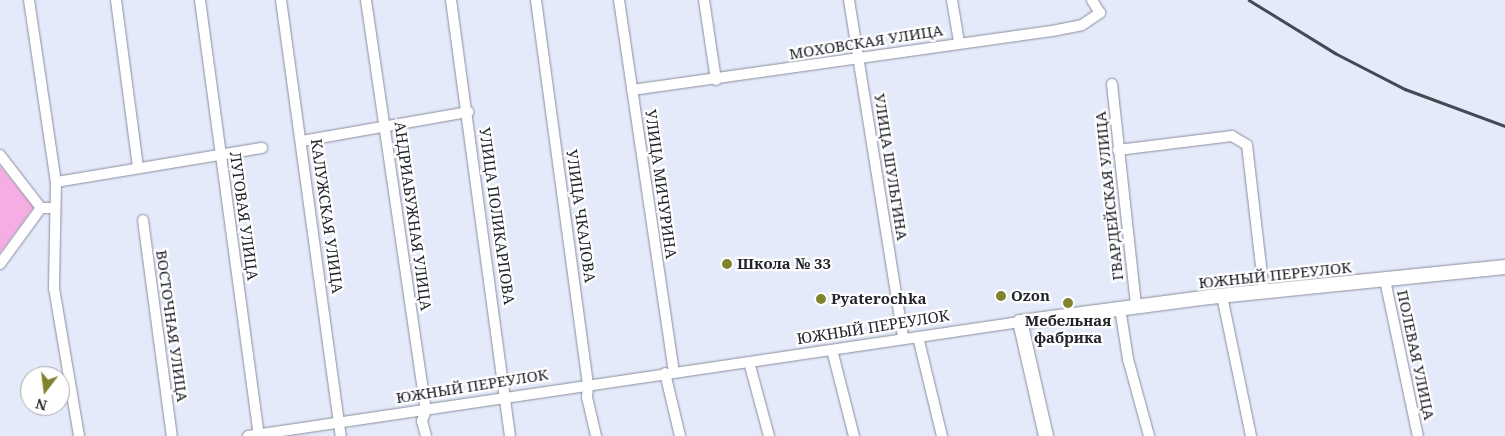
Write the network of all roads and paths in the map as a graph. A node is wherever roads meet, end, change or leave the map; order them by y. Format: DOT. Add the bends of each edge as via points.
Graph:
graph roads {
  1 [pos="29,0"];
  2 [pos="116,0"];
  3 [pos="200,0"];
  4 [pos="281,0"];
  5 [pos="366,0"];
  6 [pos="451,0"];
  7 [pos="536,0"];
  8 [pos="619,0"];
  9 [pos="704,0"];
  10 [pos="849,0"];
  11 [pos="952,0"];
  12 [pos="1092,0"];
  13 [pos="959,42"];
  14 [pos="858,59"];
  15 [pos="716,80"];
  16 [pos="1112,84"];
  17 [pos="632,90"];
  18 [pos="468,112"];
  19 [pos="385,128"];
  20 [pos="302,141"];
  21 [pos="262,148"];
  22 [pos="1118,150"];
  23 [pos="0,154"];
  24 [pos="221,155"];
  25 [pos="138,166"];
  26 [pos="56,182"];
  27 [pos="42,208"];
  28 [pos="54,208"];
  29 [pos="143,220"];
  30 [pos="0,264"];
  31 [pos="1505,267"];
  32 [pos="1385,280"];
  33 [pos="1264,292"];
  34 [pos="1222,296"];
  35 [pos="1136,306"];
  36 [pos="1120,308"];
  37 [pos="1020,322"];
  38 [pos="918,337"];
  39 [pos="903,339"];
  40 [pos="832,350"];
  41 [pos="749,362"];
  42 [pos="669,373"];
  43 [pos="588,384"];
  44 [pos="504,397"];
  45 [pos="426,410"];
  46 [pos="339,423"];
  47 [pos="259,435"];
  48 [pos="79,436"];
  49 [pos="172,436"];
  50 [pos="248,436"];
  51 [pos="341,436"];
  52 [pos="426,436"];
  53 [pos="510,436"];
  54 [pos="596,436"];
  55 [pos="680,436"];
  56 [pos="769,436"];
  57 [pos="854,436"];
  58 [pos="942,436"];
  59 [pos="1046,436"];
  60 [pos="1149,436"];
  61 [pos="1251,436"];
  62 [pos="1418,436"];
  1 -- 26 [label="street"];
  2 -- 25 [label="street"];
  3 -- 24 [label="street, ЛУГОВАЯ УЛИЦА"];
  4 -- 20 [label="street, КАЛУЖСКАЯ УЛИЦА"];
  5 -- 19 [label="street, АНДРИАБУЖНАЯ УЛИЦА"];
  6 -- 18 [label="street, УЛИЦА ПОЛИКАРПОВА"];
  7 -- 43 [label="street, УЛИЦА ЧКАЛОВА"];
  8 -- 17 [label="street, УЛИЦА МИЧУРИНА"];
  9 -- 15 [label="street"];
  10 -- 14 [label="street, УЛИЦА ШУЛЬГИНА"];
  11 -- 13 [label="street"];
  12 -- 13 [label="street, МОХОВСКАЯ УЛИЦА" via="1100,13 1082,25"];
  13 -- 14 [label="street, МОХОВСКАЯ УЛИЦА"];
  14 -- 15 [label="street, МОХОВСКАЯ УЛИЦА"];
  14 -- 39 [label="street, УЛИЦА ШУЛЬГИНА"];
  15 -- 17 [label="street, МОХОВСКАЯ УЛИЦА"];
  16 -- 22 [label="street, ГВАРДЕЙСКАЯ УЛИЦА"];
  17 -- 42 [label="street, УЛИЦА МИЧУРИНА"];
  18 -- 19 [label="street"];
  18 -- 44 [label="street, УЛИЦА ПОЛИКАРПОВА"];
  19 -- 20 [label="street"];
  19 -- 45 [label="street, АНДРИАБУЖНАЯ УЛИЦА"];
  20 -- 46 [label="street, КАЛУЖСКАЯ УЛИЦА"];
  21 -- 24 [label="street"];
  22 -- 33 [label="street" via="1232,136 1247,145 1251,156"];
  22 -- 35 [label="street, ГВАРДЕЙСКАЯ УЛИЦА"];
  23 -- 27 [label="street"];
  24 -- 25 [label="street"];
  24 -- 47 [label="street, ЛУГОВАЯ УЛИЦА"];
  25 -- 26 [label="street"];
  26 -- 28 [label="street"];
  27 -- 28 [label="street"];
  27 -- 30 [label="street"];
  28 -- 48 [label="street" via="54,288"];
  29 -- 49 [label="street, ВОСТОЧНАЯ УЛИЦА"];
  31 -- 32 [label="main road, ЮЖНЫЙ ПЕРЕУЛОК"];
  32 -- 33 [label="main road, ЮЖНЫЙ ПЕРЕУЛОК"];
  32 -- 62 [label="street, ПОЛЕВАЯ УЛИЦА"];
  33 -- 34 [label="main road, ЮЖНЫЙ ПЕРЕУЛОК"];
  34 -- 35 [label="main road, ЮЖНЫЙ ПЕРЕУЛОК"];
  34 -- 61 [label="street"];
  35 -- 36 [label="main road, ЮЖНЫЙ ПЕРЕУЛОК"];
  36 -- 37 [label="main road, ЮЖНЫЙ ПЕРЕУЛОК"];
  36 -- 60 [label="street" via="1128,359"];
  37 -- 38 [label="street, ЮЖНЫЙ ПЕРЕУЛОК"];
  37 -- 59 [label="main road"];
  38 -- 39 [label="street, ЮЖНЫЙ ПЕРЕУЛОК"];
  38 -- 58 [label="street"];
  39 -- 40 [label="street, ЮЖНЫЙ ПЕРЕУЛОК"];
  40 -- 41 [label="street, ЮЖНЫЙ ПЕРЕУЛОК"];
  40 -- 57 [label="street"];
  41 -- 42 [label="street, ЮЖНЫЙ ПЕРЕУЛОК"];
  41 -- 56 [label="street"];
  42 -- 43 [label="street, ЮЖНЫЙ ПЕРЕУЛОК"];
  42 -- 55 [label="street, УЛИЦА МИЧУРИНА"];
  43 -- 44 [label="street, ЮЖНЫЙ ПЕРЕУЛОК"];
  43 -- 54 [label="street, УЛИЦА ЧКАЛОВА" via="587,398"];
  44 -- 45 [label="street, ЮЖНЫЙ ПЕРЕУЛОК"];
  44 -- 53 [label="street, УЛИЦА ПОЛИКАРПОВА"];
  45 -- 46 [label="street, ЮЖНЫЙ ПЕРЕУЛОК"];
  45 -- 52 [label="street, АНДРИАБУЖНАЯ УЛИЦА" via="422,421"];
  46 -- 47 [label="street, ЮЖНЫЙ ПЕРЕУЛОК"];
  46 -- 51 [label="street, КАЛУЖСКАЯ УЛИЦА"];
  47 -- 50 [label="street, ЮЖНЫЙ ПЕРЕУЛОК"];
}
